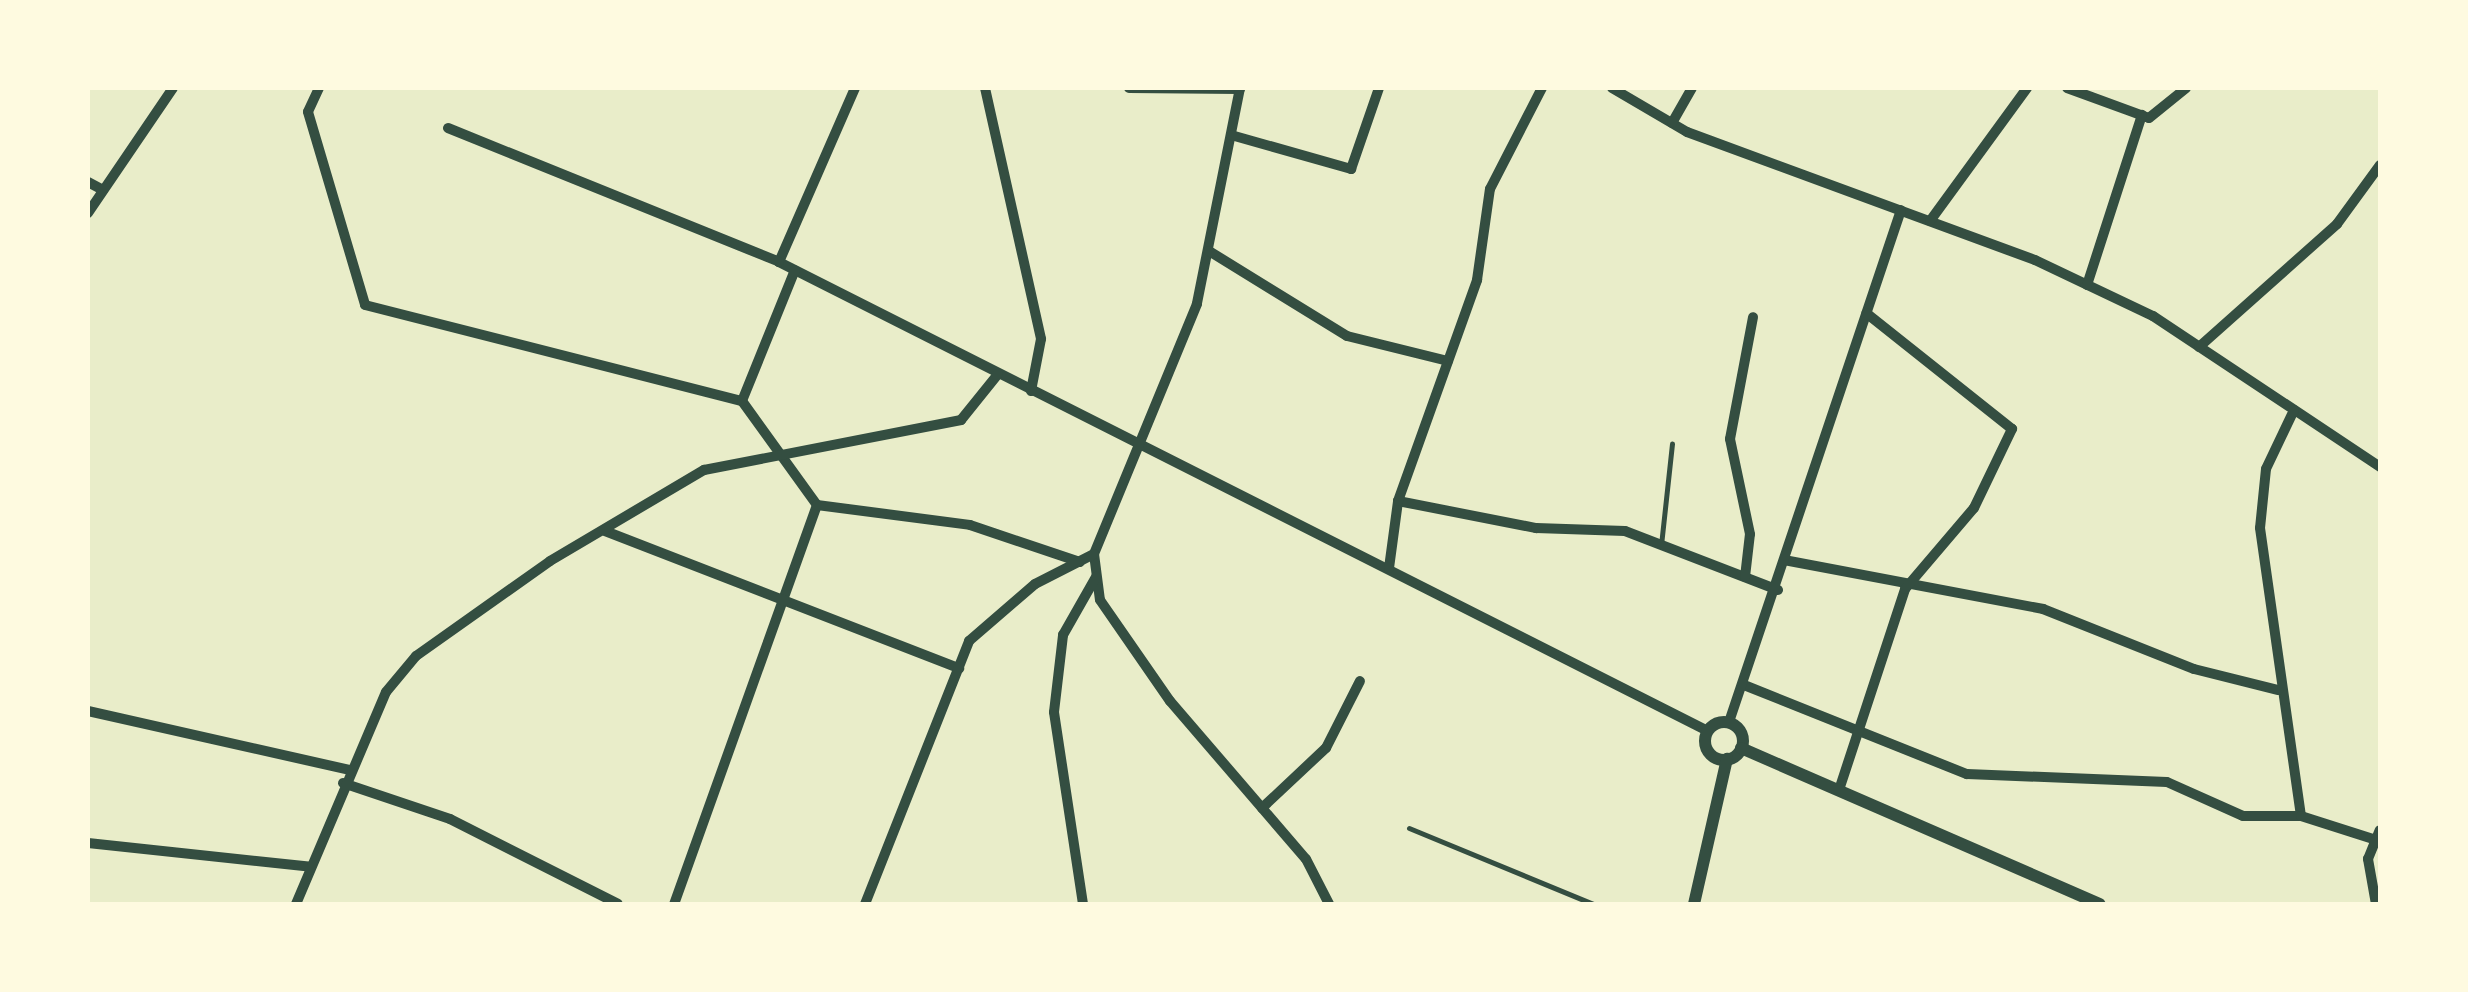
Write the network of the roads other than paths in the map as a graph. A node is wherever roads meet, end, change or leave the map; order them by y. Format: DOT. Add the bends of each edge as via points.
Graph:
graph roads {
  1 [pos="173,88"];
  2 [pos="318,88"];
  3 [pos="856,88"];
  4 [pos="985,88"];
  5 [pos="1129,88"];
  6 [pos="1240,88"];
  7 [pos="1380,88"];
  8 [pos="1542,88"];
  9 [pos="1612,88"];
  10 [pos="1692,88"];
  11 [pos="2027,88"];
  12 [pos="2067,88"];
  13 [pos="2186,88"];
  14 [pos="2142,115"];
  15 [pos="1672,123"];
  16 [pos="448,128"];
  17 [pos="1232,136"];
  18 [pos="2380,165"];
  19 [pos="88,182"];
  20 [pos="103,190"];
  21 [pos="90,209"];
  22 [pos="1901,210"];
  23 [pos="1930,221"];
  24 [pos="1209,252"];
  25 [pos="779,262"];
  26 [pos="796,270"];
  27 [pos="2087,285"];
  28 [pos="1866,313"];
  29 [pos="1753,318"];
  30 [pos="2199,347"];
  31 [pos="1448,361"];
  32 [pos="998,374"];
  33 [pos="1031,391"];
  34 [pos="742,402"];
  35 [pos="2294,410"];
  36 [pos="1672,444"];
  37 [pos="1138,446"];
  38 [pos="786,460"];
  39 [pos="2380,467"];
  40 [pos="1398,501"];
  41 [pos="817,505"];
  42 [pos="605,531"];
  43 [pos="1661,545"];
  44 [pos="1094,554"];
  45 [pos="1784,560"];
  46 [pos="1080,562"];
  47 [pos="1390,568"];
  48 [pos="1097,575"];
  49 [pos="1745,577"];
  50 [pos="1778,590"];
  51 [pos="1905,590"];
  52 [pos="784,595"];
  53 [pos="959,668"];
  54 [pos="1360,681"];
  55 [pos="1744,685"];
  56 [pos="2278,690"];
  57 [pos="88,711"];
  58 [pos="1729,722"];
  59 [pos="1860,730"];
  60 [pos="1708,731"];
  61 [pos="1741,748"];
  62 [pos="1727,759"];
  63 [pos="350,770"];
  64 [pos="344,783"];
  65 [pos="1839,790"];
  66 [pos="1262,808"];
  67 [pos="2301,816"];
  68 [pos="1410,828"];
  69 [pos="2378,835"];
  70 [pos="88,842"];
  71 [pos="311,867"];
  72 [pos="296,904"];
  73 [pos="618,904"];
  74 [pos="674,904"];
  75 [pos="865,904"];
  76 [pos="1083,904"];
  77 [pos="1329,904"];
  78 [pos="1593,904"];
  79 [pos="1694,904"];
  80 [pos="2099,904"];
  81 [pos="2376,904"];
  1 -- 20 [label="street"];
  2 -- 34 [label="street" via="308,112 365,305"];
  3 -- 25 [label="street"];
  4 -- 33 [label="street" via="1041,340"];
  5 -- 6 [label="street"];
  6 -- 17 [label="street"];
  7 -- 17 [label="street" via="1351,169"];
  8 -- 31 [label="street" via="1490,189 1477,280"];
  9 -- 15 [label="street"];
  10 -- 15 [label="street"];
  11 -- 23 [label="street"];
  12 -- 14 [label="street"];
  13 -- 14 [label="street"];
  14 -- 27 [label="street"];
  15 -- 22 [label="street"];
  16 -- 25 [label="street"];
  17 -- 24 [label="street"];
  18 -- 30 [label="street" via="2337,224"];
  19 -- 20 [label="street"];
  20 -- 21 [label="street"];
  22 -- 23 [label="street"];
  22 -- 28 [label="street"];
  23 -- 27 [label="street"];
  24 -- 31 [label="street" via="1348,336"];
  24 -- 37 [label="street"];
  25 -- 26 [label="street"];
  26 -- 32 [label="street"];
  26 -- 34 [label="street"];
  27 -- 30 [label="street"];
  28 -- 45 [label="street"];
  28 -- 51 [label="street" via="2012,429 1974,508"];
  29 -- 49 [label="street" via="1730,439 1750,534"];
  30 -- 35 [label="street"];
  31 -- 40 [label="street"];
  32 -- 33 [label="street"];
  32 -- 38 [label="street" via="962,420"];
  33 -- 37 [label="street"];
  34 -- 38 [label="street"];
  35 -- 39 [label="street"];
  35 -- 56 [label="street" via="2266,469 2260,528"];
  36 -- 43 [label="lane"];
  37 -- 44 [label="street"];
  37 -- 47 [label="street"];
  38 -- 41 [label="street"];
  38 -- 42 [label="street" via="704,470"];
  40 -- 43 [label="street" via="1536,528 1625,530"];
  40 -- 47 [label="street"];
  41 -- 46 [label="street" via="970,525"];
  41 -- 52 [label="street"];
  42 -- 52 [label="street"];
  42 -- 63 [label="street" via="416,656 386,692"];
  43 -- 49 [label="street"];
  44 -- 46 [label="street"];
  44 -- 48 [label="street"];
  45 -- 50 [label="street"];
  45 -- 51 [label="street"];
  46 -- 53 [label="street" via="1035,584 970,641"];
  47 -- 60 [label="street"];
  48 -- 66 [label="street" via="1100,600 1170,701"];
  48 -- 76 [label="street" via="1063,635 1054,712"];
  49 -- 50 [label="street"];
  50 -- 55 [label="street"];
  51 -- 56 [label="street" via="2043,608 2194,669"];
  51 -- 59 [label="street"];
  52 -- 53 [label="street"];
  52 -- 74 [label="street"];
  53 -- 75 [label="street"];
  54 -- 66 [label="street" via="1326,748"];
  55 -- 58 [label="street"];
  55 -- 59 [label="street"];
  56 -- 67 [label="street"];
  57 -- 63 [label="street"];
  58 -- 60 [label="street"];
  58 -- 61 [label="street"];
  59 -- 65 [label="street"];
  59 -- 67 [label="street" via="1967,774 2114,775 2166,782 2243,816"];
  60 -- 62 [label="street" via="1707,748"];
  61 -- 62 [label="street"];
  61 -- 65 [label="street"];
  62 -- 79 [label="street"];
  63 -- 64 [label="street"];
  64 -- 71 [label="street"];
  64 -- 73 [label="street" via="450,819"];
  65 -- 80 [label="street"];
  66 -- 77 [label="street" via="1306,859"];
  67 -- 69 [label="street"];
  68 -- 78 [label="lane"];
  69 -- 81 [label="street" via="2368,859"];
  70 -- 71 [label="street"];
  71 -- 72 [label="street"];
}
